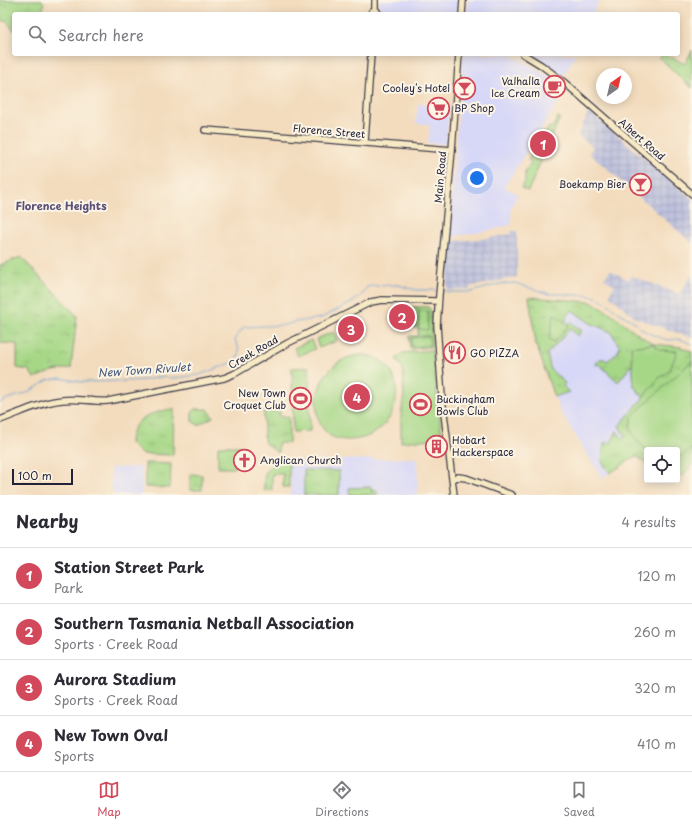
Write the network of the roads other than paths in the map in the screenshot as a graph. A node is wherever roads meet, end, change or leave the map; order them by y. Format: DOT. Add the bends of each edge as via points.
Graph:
graph roads {
  1 [pos="375,0"];
  2 [pos="463,0"];
  3 [pos="375,12"];
  4 [pos="462,12"];
  5 [pos="371,56"];
  6 [pos="459,56"];
  7 [pos="526,56"];
  8 [pos="204,130"];
  9 [pos="365,142"];
  10 [pos="452,150"];
  11 [pos="692,194"];
  12 [pos="438,298"];
  13 [pos="0,420"];
  14 [pos="452,479"];
  15 [pos="454,495"];
  16 [pos="512,495"];
  1 -- 3 [label="street"];
  2 -- 4 [label="street"];
  5 -- 9 [label="street"];
  6 -- 10 [label="street, Main Road"];
  7 -- 11 [label="street, Albert Road" via="565,83"];
  8 -- 9 [label="street, Florence Street"];
  9 -- 10 [label="street, Florence Street"];
  10 -- 12 [label="street, Main Road"];
  12 -- 13 [label="street, Creek Road" via="371,302 224,378 108,401 59,400"];
  12 -- 14 [label="street, Main Road" via="438,348"];
  14 -- 15 [label="street, Main Road"];
  14 -- 16 [label="street" via="466,478"];
}
